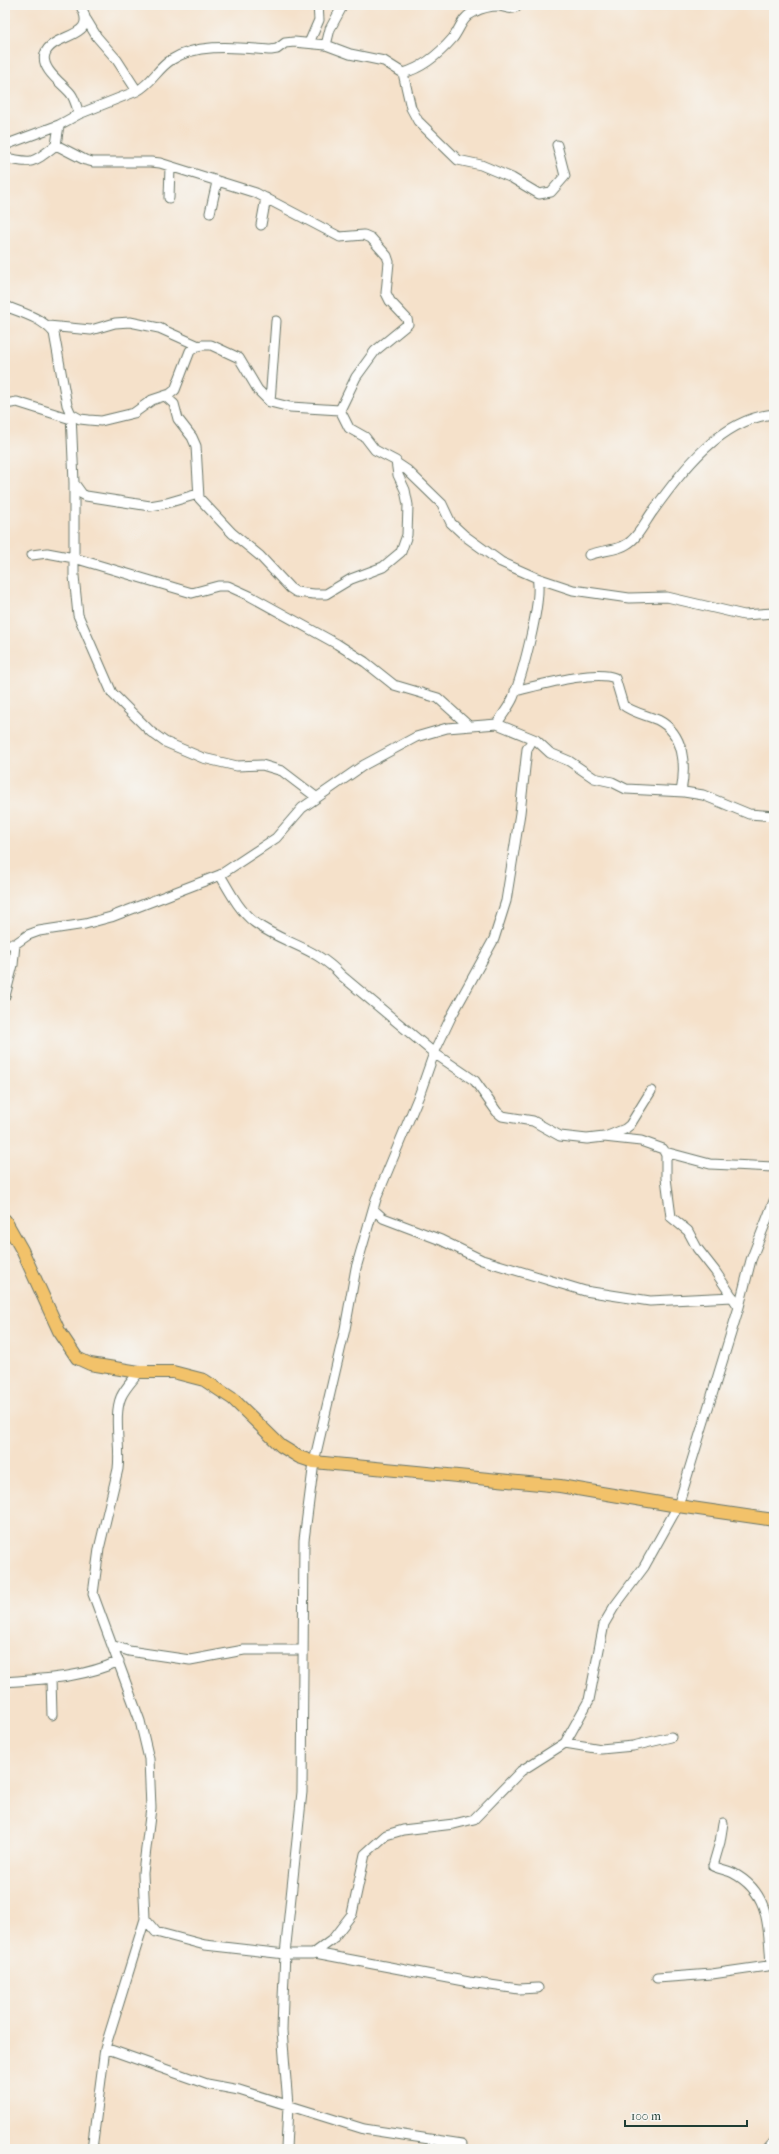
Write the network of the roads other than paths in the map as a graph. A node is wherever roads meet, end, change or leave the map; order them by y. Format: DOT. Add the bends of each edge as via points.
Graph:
graph roads {
  1 [pos="80,5"];
  2 [pos="318,5"];
  3 [pos="343,5"];
  4 [pos="518,5"];
  5 [pos="86,19"];
  6 [pos="309,43"];
  7 [pos="326,45"];
  8 [pos="403,73"];
  9 [pos="137,91"];
  10 [pos="79,114"];
  11 [pos="59,125"];
  12 [pos="5,145"];
  13 [pos="56,145"];
  14 [pos="557,145"];
  15 [pos="5,158"];
  16 [pos="170,167"];
  17 [pos="217,182"];
  18 [pos="169,198"];
  19 [pos="266,198"];
  20 [pos="210,213"];
  21 [pos="261,225"];
  22 [pos="5,306"];
  23 [pos="276,321"];
  24 [pos="48,326"];
  25 [pos="199,346"];
  26 [pos="165,396"];
  27 [pos="270,402"];
  28 [pos="5,404"];
  29 [pos="340,410"];
  30 [pos="774,414"];
  31 [pos="71,417"];
  32 [pos="398,464"];
  33 [pos="74,483"];
  34 [pos="198,494"];
  35 [pos="32,555"];
  36 [pos="589,555"];
  37 [pos="74,558"];
  38 [pos="537,578"];
  39 [pos="774,613"];
  40 [pos="515,691"];
  41 [pos="497,724"];
  42 [pos="469,726"];
  43 [pos="533,739"];
  44 [pos="682,792"];
  45 [pos="316,797"];
  46 [pos="774,816"];
  47 [pos="220,875"];
  48 [pos="5,944"];
  49 [pos="15,944"];
  50 [pos="5,996"];
  51 [pos="434,1053"];
  52 [pos="651,1091"];
  53 [pos="604,1137"];
  54 [pos="663,1149"];
  55 [pos="774,1167"];
  56 [pos="774,1201"];
  57 [pos="374,1210"];
  58 [pos="5,1220"];
  59 [pos="733,1297"];
  60 [pos="739,1307"];
  61 [pos="139,1372"];
  62 [pos="314,1462"];
  63 [pos="678,1506"];
  64 [pos="774,1520"];
  65 [pos="114,1646"];
  66 [pos="302,1650"];
  67 [pos="119,1660"];
  68 [pos="51,1679"];
  69 [pos="5,1682"];
  70 [pos="52,1715"];
  71 [pos="671,1737"];
  72 [pos="565,1743"];
  73 [pos="723,1823"];
  74 [pos="145,1919"];
  75 [pos="315,1953"];
  76 [pos="285,1954"];
  77 [pos="772,1965"];
  78 [pos="657,1978"];
  79 [pos="538,1988"];
  80 [pos="105,2048"];
  81 [pos="288,2105"];
  82 [pos="774,2142"];
  83 [pos="462,2144"];
  84 [pos="92,2149"];
  85 [pos="286,2149"];
  86 [pos="768,2149"];
  1 -- 5 [label="street"];
  2 -- 6 [label="street" via="319,20"];
  3 -- 7 [label="street" via="330,29"];
  4 -- 8 [label="street" via="510,9 491,6 472,12 462,21 440,52 420,67"];
  5 -- 9 [label="street"];
  5 -- 10 [label="street" via="81,29 51,46 44,57 50,72 73,96"];
  6 -- 7 [label="street"];
  6 -- 9 [label="street" via="284,43 271,50 197,50 170,60 149,84"];
  7 -- 8 [label="street" via="350,54 384,61"];
  8 -- 14 [label="street" via="411,108 418,121 458,160 481,165 543,195 551,192 565,176"];
  9 -- 10 [label="street"];
  10 -- 11 [label="street"];
  11 -- 12 [label="street"];
  11 -- 13 [label="street"];
  13 -- 15 [label="street" via="33,162"];
  13 -- 16 [label="street" via="92,162 151,162"];
  16 -- 17 [label="street"];
  16 -- 18 [label="street"];
  17 -- 19 [label="street"];
  17 -- 20 [label="street"];
  19 -- 21 [label="street"];
  19 -- 29 [label="street" via="340,237 364,235 371,238 387,256 389,262 386,293 407,319 408,324 375,351 356,377"];
  22 -- 24 [label="street" via="34,317"];
  23 -- 27 [label="street"];
  24 -- 25 [label="street" via="91,330 130,322 159,328"];
  24 -- 31 [label="street" via="54,333 57,344"];
  25 -- 26 [label="street" via="190,351 178,387"];
  25 -- 27 [label="street" via="211,345 239,358 258,390"];
  26 -- 31 [label="street" via="152,400 127,416 101,421"];
  26 -- 34 [label="street" via="174,404 178,419 196,446"];
  27 -- 29 [label="street" via="290,407"];
  28 -- 31 [label="street" via="17,402"];
  29 -- 32 [label="street" via="349,428 364,437 375,450 394,458"];
  30 -- 36 [label="street" via="748,421 726,432 704,448 670,488 629,544"];
  31 -- 33 [label="street"];
  32 -- 34 [label="street" via="398,476 405,490 409,517 407,535 401,552 383,567 351,579 326,594 303,593 290,588 260,556 232,533"];
  32 -- 38 [label="street" via="442,504 451,523 465,536 501,562"];
  33 -- 34 [label="street" via="86,496 144,505 167,503"];
  33 -- 37 [label="street"];
  35 -- 37 [label="street" via="47,553"];
  37 -- 42 [label="street" via="192,593 228,586 337,644 394,685 438,698"];
  37 -- 45 [label="street" via="78,615 106,682 120,702 165,742 194,756 237,766 271,767 282,771"];
  38 -- 39 [label="street" via="573,590 629,598 667,597 744,615"];
  38 -- 40 [label="street" via="537,602 521,676"];
  40 -- 41 [label="street"];
  40 -- 44 [label="street" via="565,679 608,675 615,678 623,706 658,720 675,736 684,758"];
  41 -- 42 [label="street"];
  41 -- 43 [label="street"];
  42 -- 45 [label="street" via="447,728 416,737 364,765"];
  43 -- 44 [label="street" via="550,753 569,761 594,778 612,782 626,789"];
  43 -- 51 [label="street" via="527,749 507,894 499,923 494,938"];
  44 -- 46 [label="street" via="707,796 748,814"];
  45 -- 47 [label="street" via="296,814 276,838"];
  47 -- 49 [label="street" via="139,908 85,924 39,931"];
  47 -- 51 [label="street" via="244,913 254,922 275,936 319,955"];
  48 -- 49 [label="street"];
  49 -- 50 [label="street" via="13,965"];
  51 -- 53 [label="street" via="475,1081 502,1116 533,1121 560,1136 588,1139"];
  51 -- 57 [label="street"];
  52 -- 53 [label="street" via="630,1125"];
  53 -- 54 [label="street" via="641,1141"];
  54 -- 55 [label="street" via="665,1152 710,1164"];
  54 -- 59 [label="street" via="666,1155 671,1217 688,1231 697,1248"];
  56 -- 60 [label="street" via="754,1250"];
  57 -- 59 [label="street" via="383,1218 441,1240 482,1260 585,1291 650,1301"];
  57 -- 62 [label="street" via="356,1268 346,1329"];
  58 -- 61 [label="main road" via="22,1250 59,1331 77,1358 90,1364"];
  59 -- 60 [label="street"];
  60 -- 63 [label="street"];
  61 -- 62 [label="main road" via="173,1372 204,1380 233,1398 281,1446 299,1457"];
  61 -- 65 [label="street" via="121,1396 117,1408 120,1455 93,1586 93,1594"];
  62 -- 63 [label="main road" via="560,1486"];
  62 -- 66 [label="street" via="304,1540"];
  63 -- 64 [label="main road"];
  63 -- 72 [label="street" via="644,1567 604,1624 589,1700"];
  65 -- 66 [label="street" via="184,1659 244,1650"];
  65 -- 67 [label="street"];
  66 -- 76 [label="street" via="302,1792"];
  67 -- 68 [label="street" via="98,1670"];
  67 -- 74 [label="street" via="140,1720 149,1759 151,1808 143,1873"];
  68 -- 69 [label="street"];
  68 -- 70 [label="street"];
  71 -- 72 [label="street" via="633,1746 601,1749"];
  72 -- 75 [label="street" via="521,1771 474,1819 386,1835 365,1854 352,1914 332,1940"];
  73 -- 77 [label="street" via="713,1866 737,1876 762,1900 768,1922"];
  74 -- 76 [label="street" via="151,1928 162,1935 212,1946"];
  74 -- 80 [label="street"];
  75 -- 76 [label="street"];
  75 -- 79 [label="street" via="469,1982 519,1989"];
  76 -- 81 [label="street" via="282,2031"];
  77 -- 78 [label="street" via="712,1974"];
  80 -- 81 [label="street" via="207,2084 239,2090"];
  80 -- 84 [label="street"];
  81 -- 83 [label="street" via="364,2129"];
  81 -- 85 [label="street"];
  82 -- 86 [label="street"];
}
